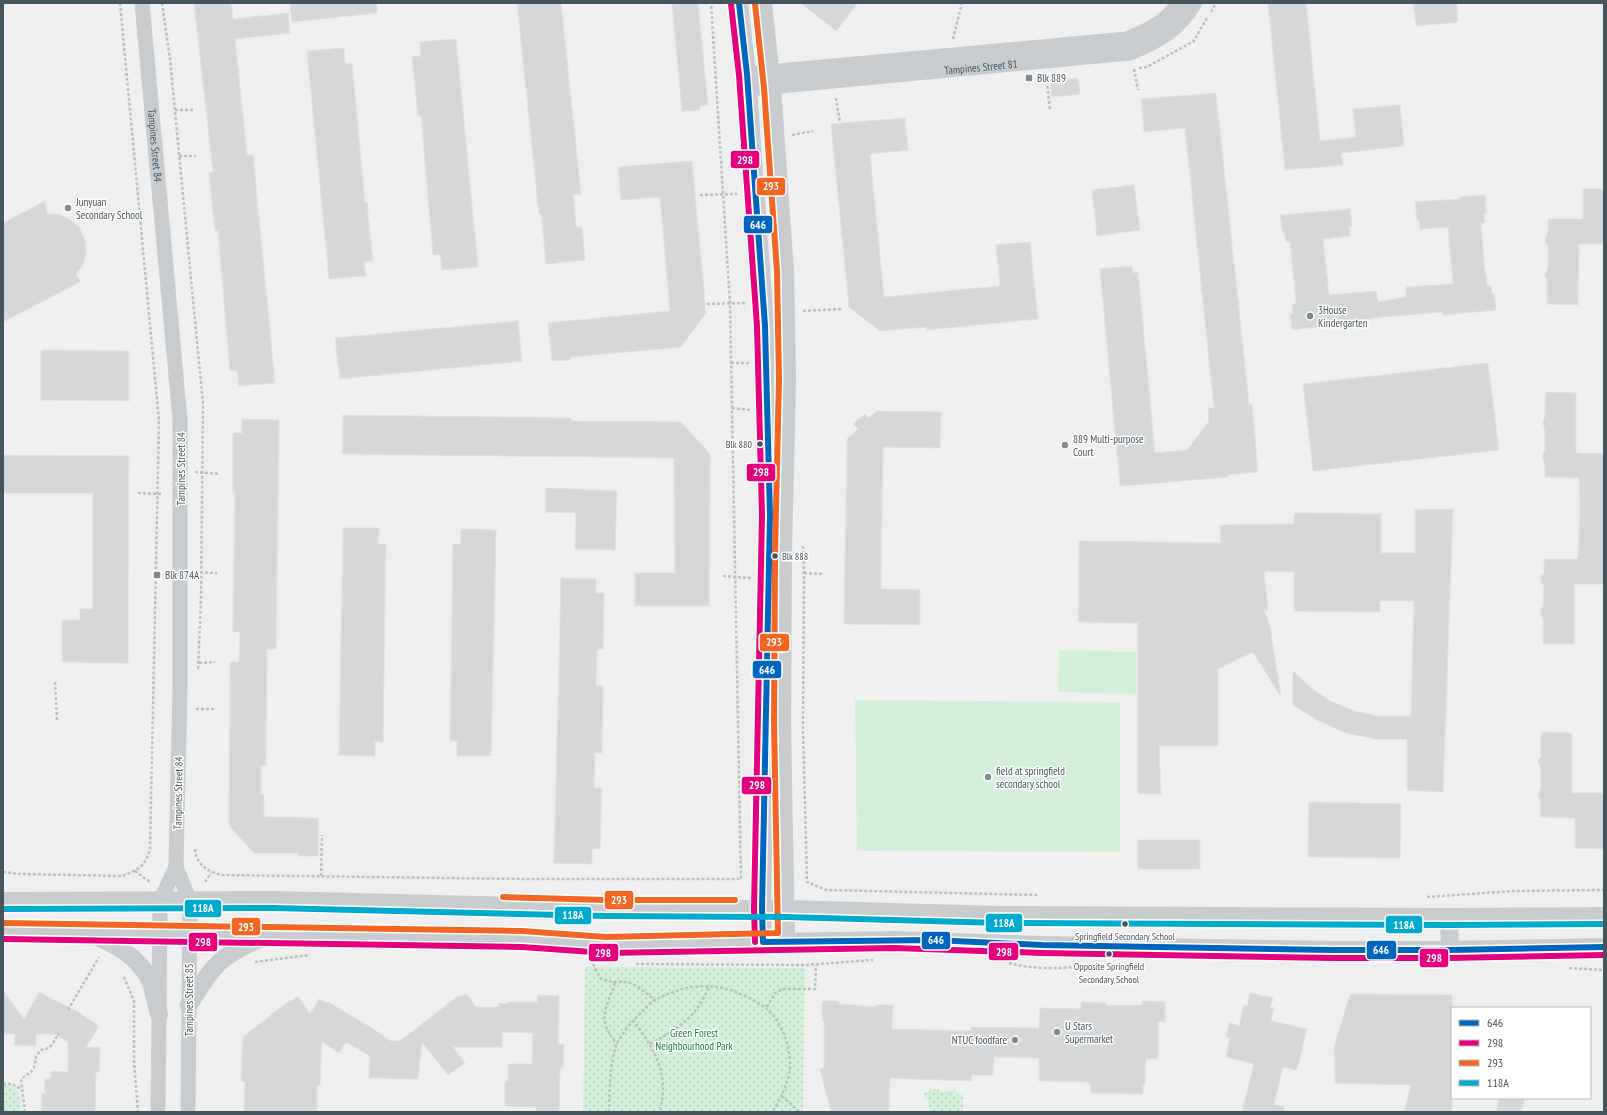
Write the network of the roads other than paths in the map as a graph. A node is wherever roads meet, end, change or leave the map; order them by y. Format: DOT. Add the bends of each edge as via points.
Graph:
graph roads {
  1 [pos="142,3"];
  2 [pos="739,3"];
  3 [pos="763,3"];
  4 [pos="1178,3"];
  5 [pos="1195,3"];
  6 [pos="771,79"];
  7 [pos="748,82"];
  8 [pos="176,867"];
  9 [pos="3,901"];
  10 [pos="160,901"];
  11 [pos="190,901"];
  12 [pos="762,909"];
  13 [pos="786,909"];
  14 [pos="1604,916"];
  15 [pos="1449,917"];
  16 [pos="3,931"];
  17 [pos="88,932"];
  18 [pos="160,932"];
  19 [pos="190,933"];
  20 [pos="273,934"];
  21 [pos="786,941"];
  22 [pos="763,942"];
  23 [pos="1604,947"];
  24 [pos="1450,950"];
  25 [pos="189,1005"];
  26 [pos="159,1014"];
  27 [pos="158,1112"];
  28 [pos="188,1112"];
  1 -- 8 [label="street, Tampines Street 84" via="180,407 180,687"];
  2 -- 7 [label="street"];
  3 -- 6 [label="street"];
  4 -- 6 [label="street, Tampines Street 81" via="1161,22 1126,39"];
  5 -- 6 [label="street, Tampines Street 81" via="1188,15 1170,34 1130,53"];
  6 -- 7 [label="street, Tampines Street 81"];
  6 -- 13 [label="street" via="785,271 787,379 782,682"];
  7 -- 12 [label="street" via="765,326 770,515"];
  8 -- 10 [label="street, Tampines Street 84"];
  8 -- 11 [label="street, Tampines Street 85"];
  9 -- 10 [label="street"];
  10 -- 11 [label="street"];
  10 -- 18 [label="street, Tampines Street 84"];
  11 -- 12 [label="street" via="273,900"];
  11 -- 19 [label="street, Tampines Street 85"];
  12 -- 13 [label="street"];
  12 -- 22 [label="street"];
  13 -- 15 [label="street" via="1007,915"];
  13 -- 21 [label="street"];
  14 -- 15 [label="street"];
  15 -- 24 [label="street"];
  16 -- 17 [label="street"];
  17 -- 18 [label="street"];
  17 -- 26 [label="street" via="123,950 139,964 150,981"];
  18 -- 19 [label="street"];
  18 -- 26 [label="street"];
  19 -- 20 [label="street"];
  19 -- 25 [label="street, Tampines Street 85"];
  20 -- 22 [label="street" via="522,939 606,945"];
  20 -- 25 [label="street" via="245,945 216,964"];
  21 -- 22 [label="street"];
  21 -- 24 [label="street" via="933,940 1042,945"];
  23 -- 24 [label="street"];
  25 -- 28 [label="street, Tampines Street 85"];
  26 -- 27 [label="street"];
}
